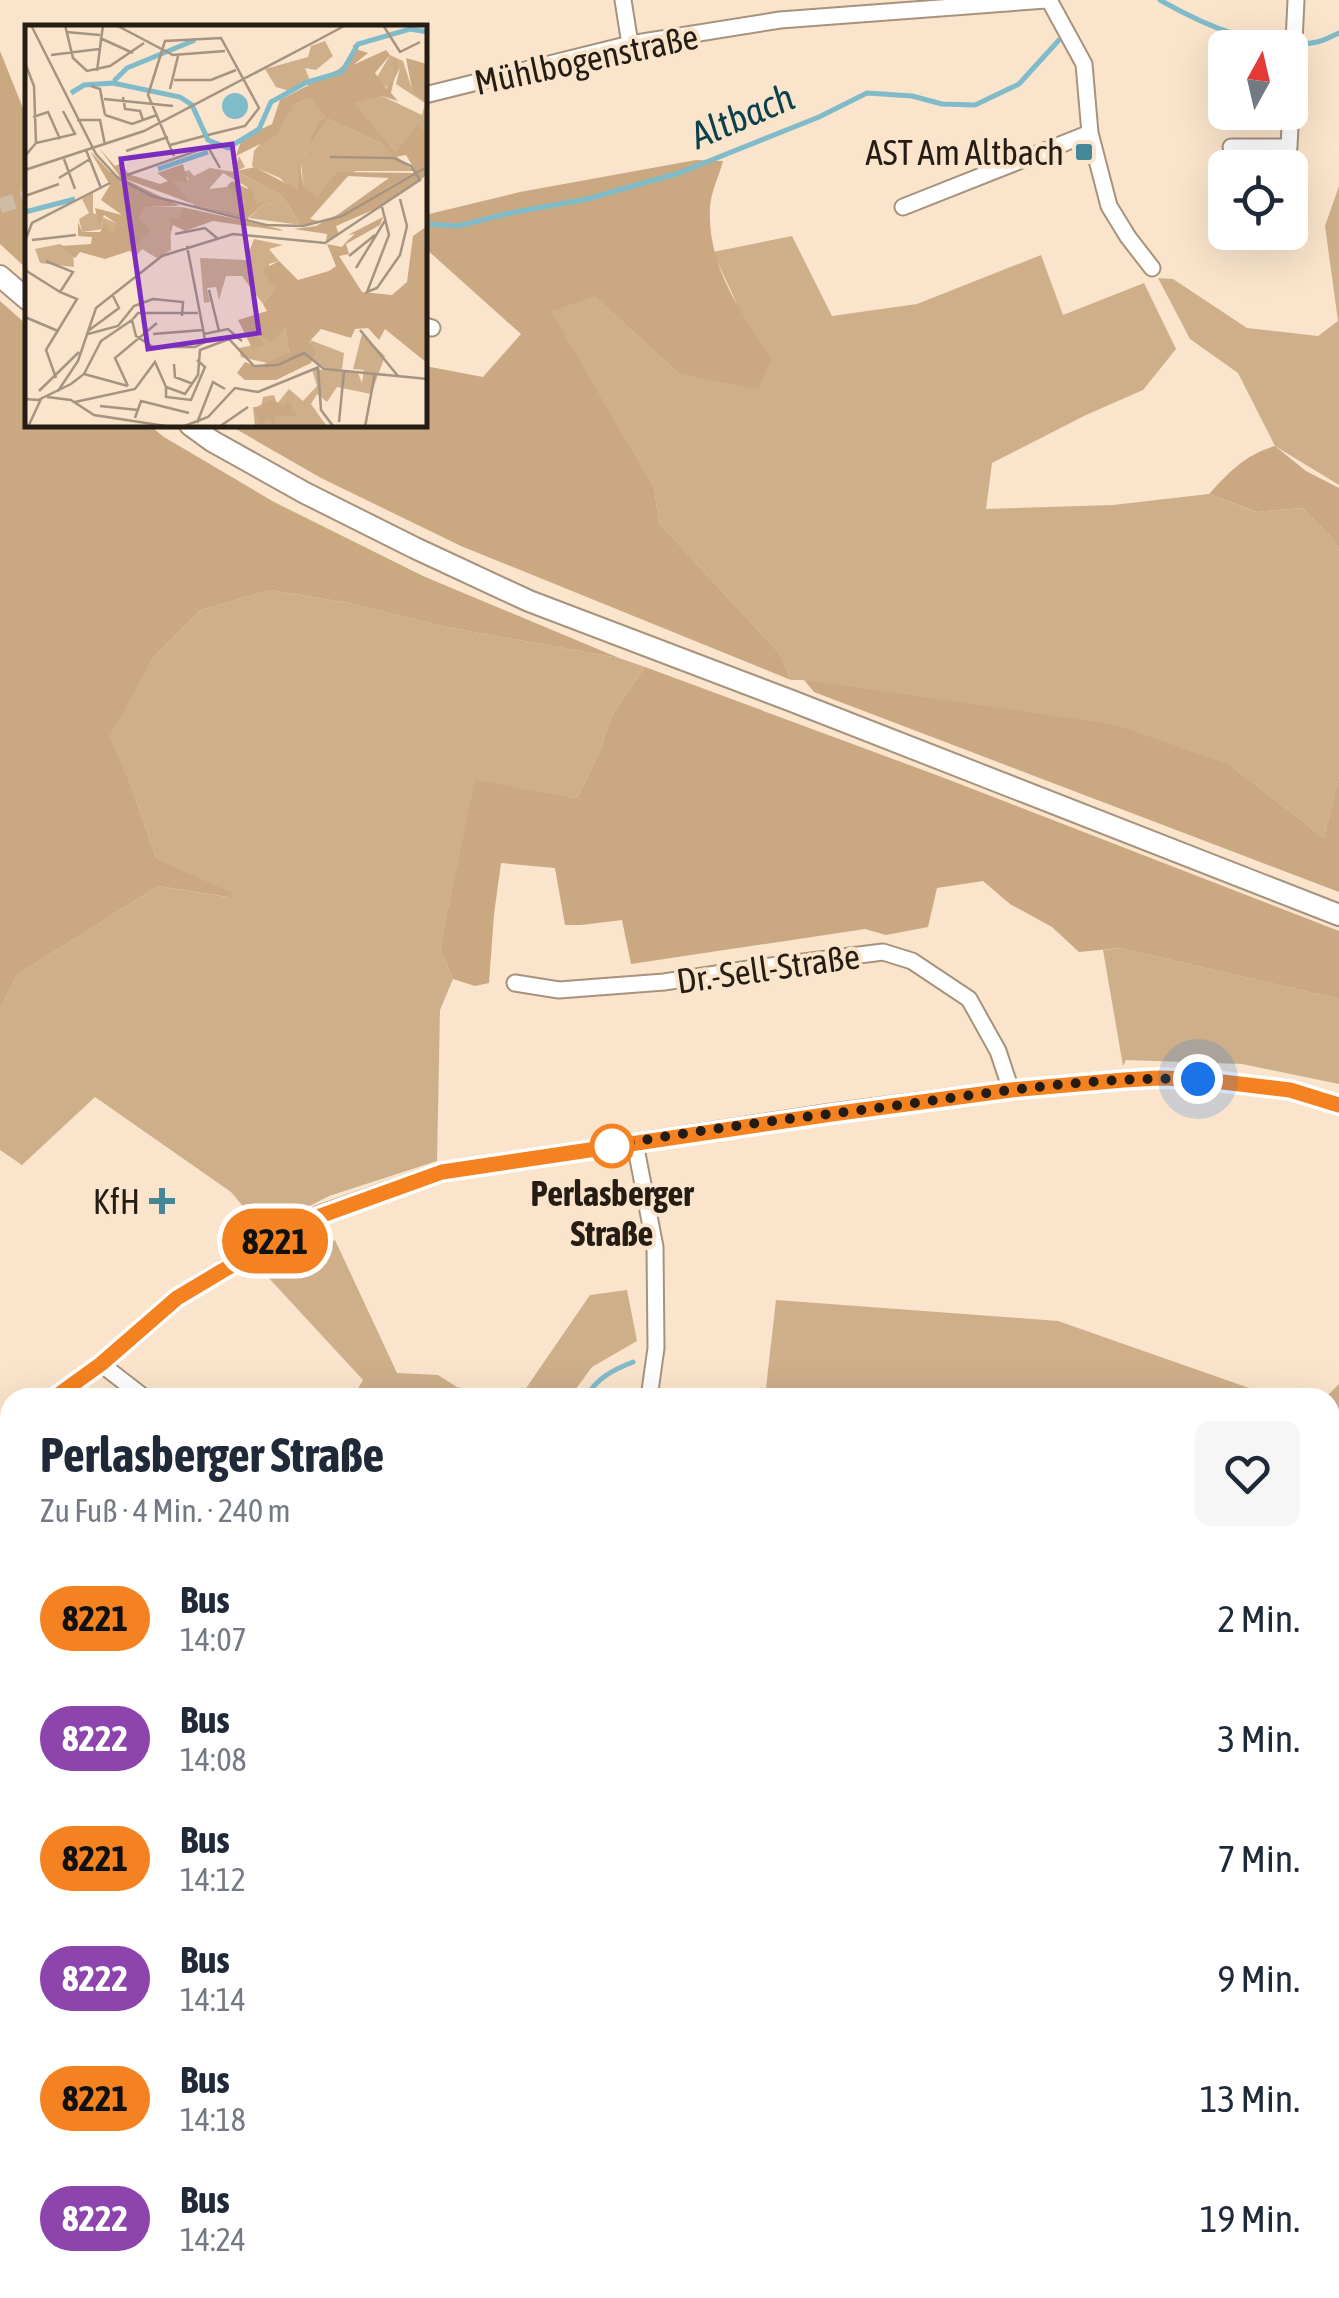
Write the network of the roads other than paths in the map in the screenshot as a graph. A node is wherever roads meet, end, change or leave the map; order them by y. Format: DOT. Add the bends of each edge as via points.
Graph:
graph roads {
  1 [pos="623,0"];
  2 [pos="1048,0"];
  3 [pos="1296,0"];
  4 [pos="630,44"];
  5 [pos="428,94"];
  6 [pos="1090,133"];
  7 [pos="1231,147"];
  8 [pos="903,207"];
  9 [pos="1152,268"];
  10 [pos="0,276"];
  11 [pos="25,297"];
  12 [pos="194,428"];
  13 [pos="1339,914"];
  14 [pos="515,983"];
  15 [pos="1011,1090"];
  16 [pos="1339,1105"];
  17 [pos="634,1143"];
  18 [pos="101,1364"];
  19 [pos="68,1388"];
  20 [pos="132,1388"];
  21 [pos="650,1388"];
  1 -- 4 [label="street"];
  2 -- 4 [label="street, Mühlbogenstraße" via="780,20"];
  2 -- 6 [label="street" via="1084,64"];
  3 -- 7 [label="street" via="1289,147"];
  4 -- 5 [label="street, Mühlbogenstraße"];
  6 -- 8 [label="street"];
  6 -- 9 [label="street" via="1109,206"];
  10 -- 11 [label="main road"];
  12 -- 13 [label="main road" via="304,493 529,601"];
  14 -- 15 [label="street, Dr.-Sell-Straße" via="559,990 664,982 882,952 912,960 969,999"];
  15 -- 16 [label="street" via="1198,1079 1290,1090"];
  15 -- 17 [label="street"];
  17 -- 18 [label="street" via="442,1172 320,1216 177,1298"];
  17 -- 21 [label="street" via="654,1247 656,1348"];
  18 -- 19 [label="street"];
  18 -- 20 [label="street"];
}
